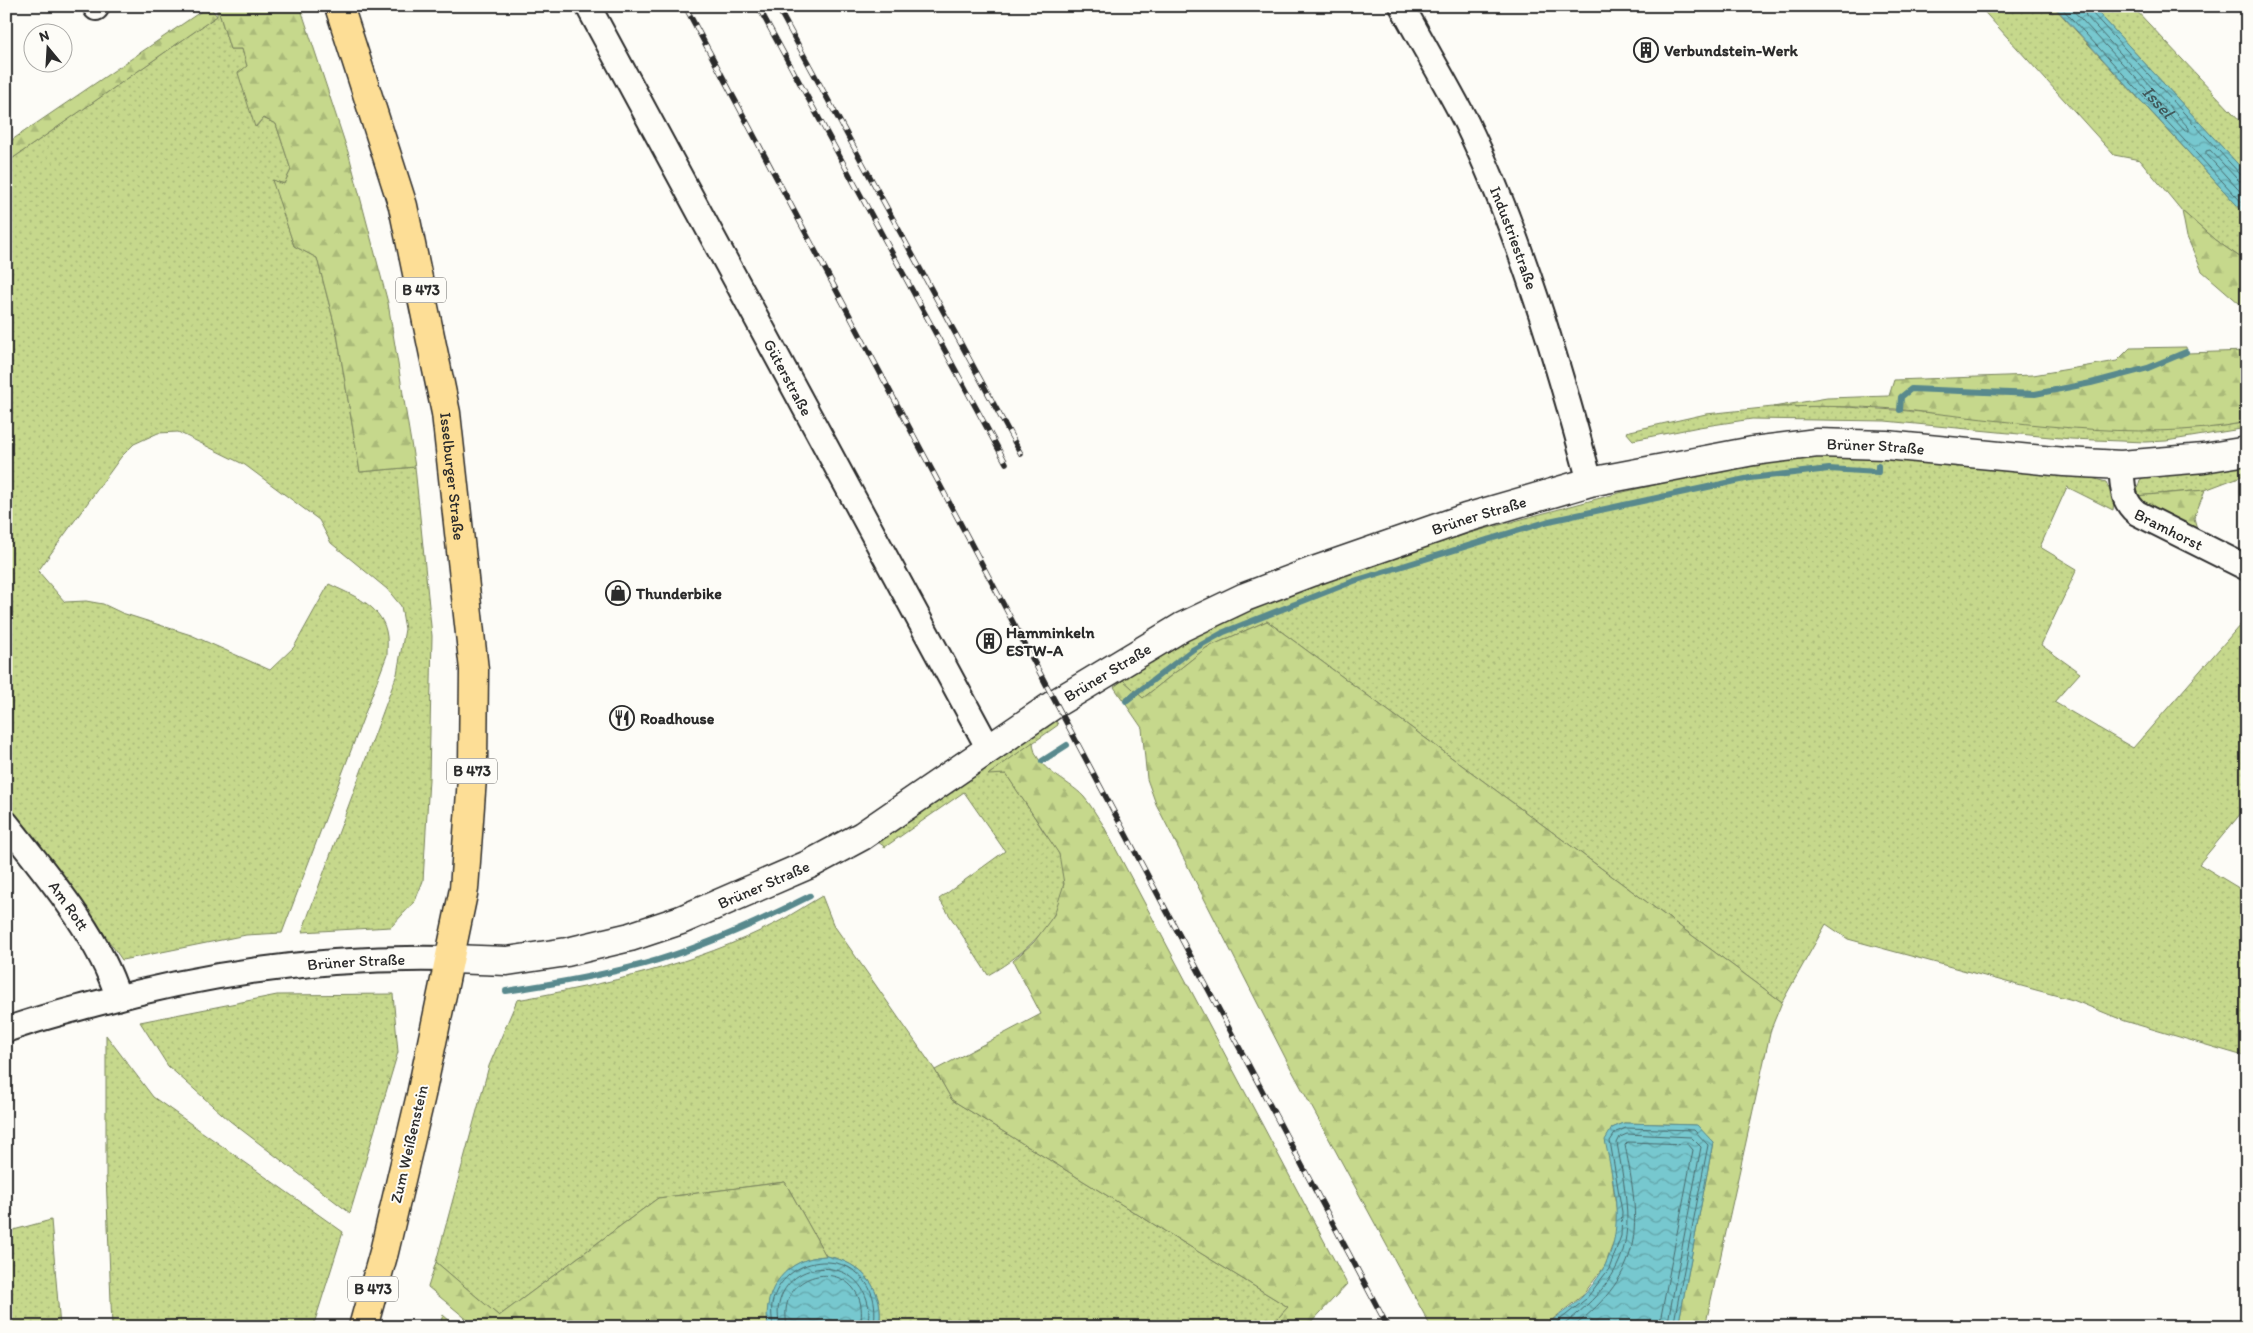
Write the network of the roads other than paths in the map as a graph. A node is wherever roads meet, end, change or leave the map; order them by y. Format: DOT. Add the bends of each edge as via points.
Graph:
graph roads {
  1 [pos="339,6"];
  2 [pos="588,6"];
  3 [pos="1402,6"];
  4 [pos="2247,450"];
  5 [pos="2121,465"];
  6 [pos="1590,482"];
  7 [pos="2247,568"];
  8 [pos="989,748"];
  9 [pos="6,823"];
  10 [pos="450,959"];
  11 [pos="118,997"];
  12 [pos="6,1030"];
  13 [pos="362,1327"];
  1 -- 10 [label="main road, Isselburger Straße / B 473" via="403,206 446,412 466,582 474,670 473,764 464,889"];
  2 -- 8 [label="street, Güterstraße"];
  3 -- 6 [label="street, Industriestraße" via="1466,122 1512,233 1560,374"];
  4 -- 5 [label="main road, Brüner Straße" via="2204,458"];
  5 -- 6 [label="main road, Brüner Straße" via="1886,445 1817,444 1753,451"];
  5 -- 7 [label="street, Bramhorst" via="2124,498 2137,513"];
  6 -- 8 [label="main road, Brüner Straße" via="1466,518 1245,597 1174,632"];
  8 -- 10 [label="main road, Brüner Straße" via="862,836 810,864 681,920 630,937 567,952 507,960"];
  9 -- 11 [label="street, Am Rott" via="48,876 105,960"];
  10 -- 11 [label="street, Brüner Straße" via="397,958 251,969"];
  10 -- 13 [label="main road, Zum Weißenstein / B 473" via="386,1242"];
  11 -- 12 [label="street, Brüner Straße"];
}
